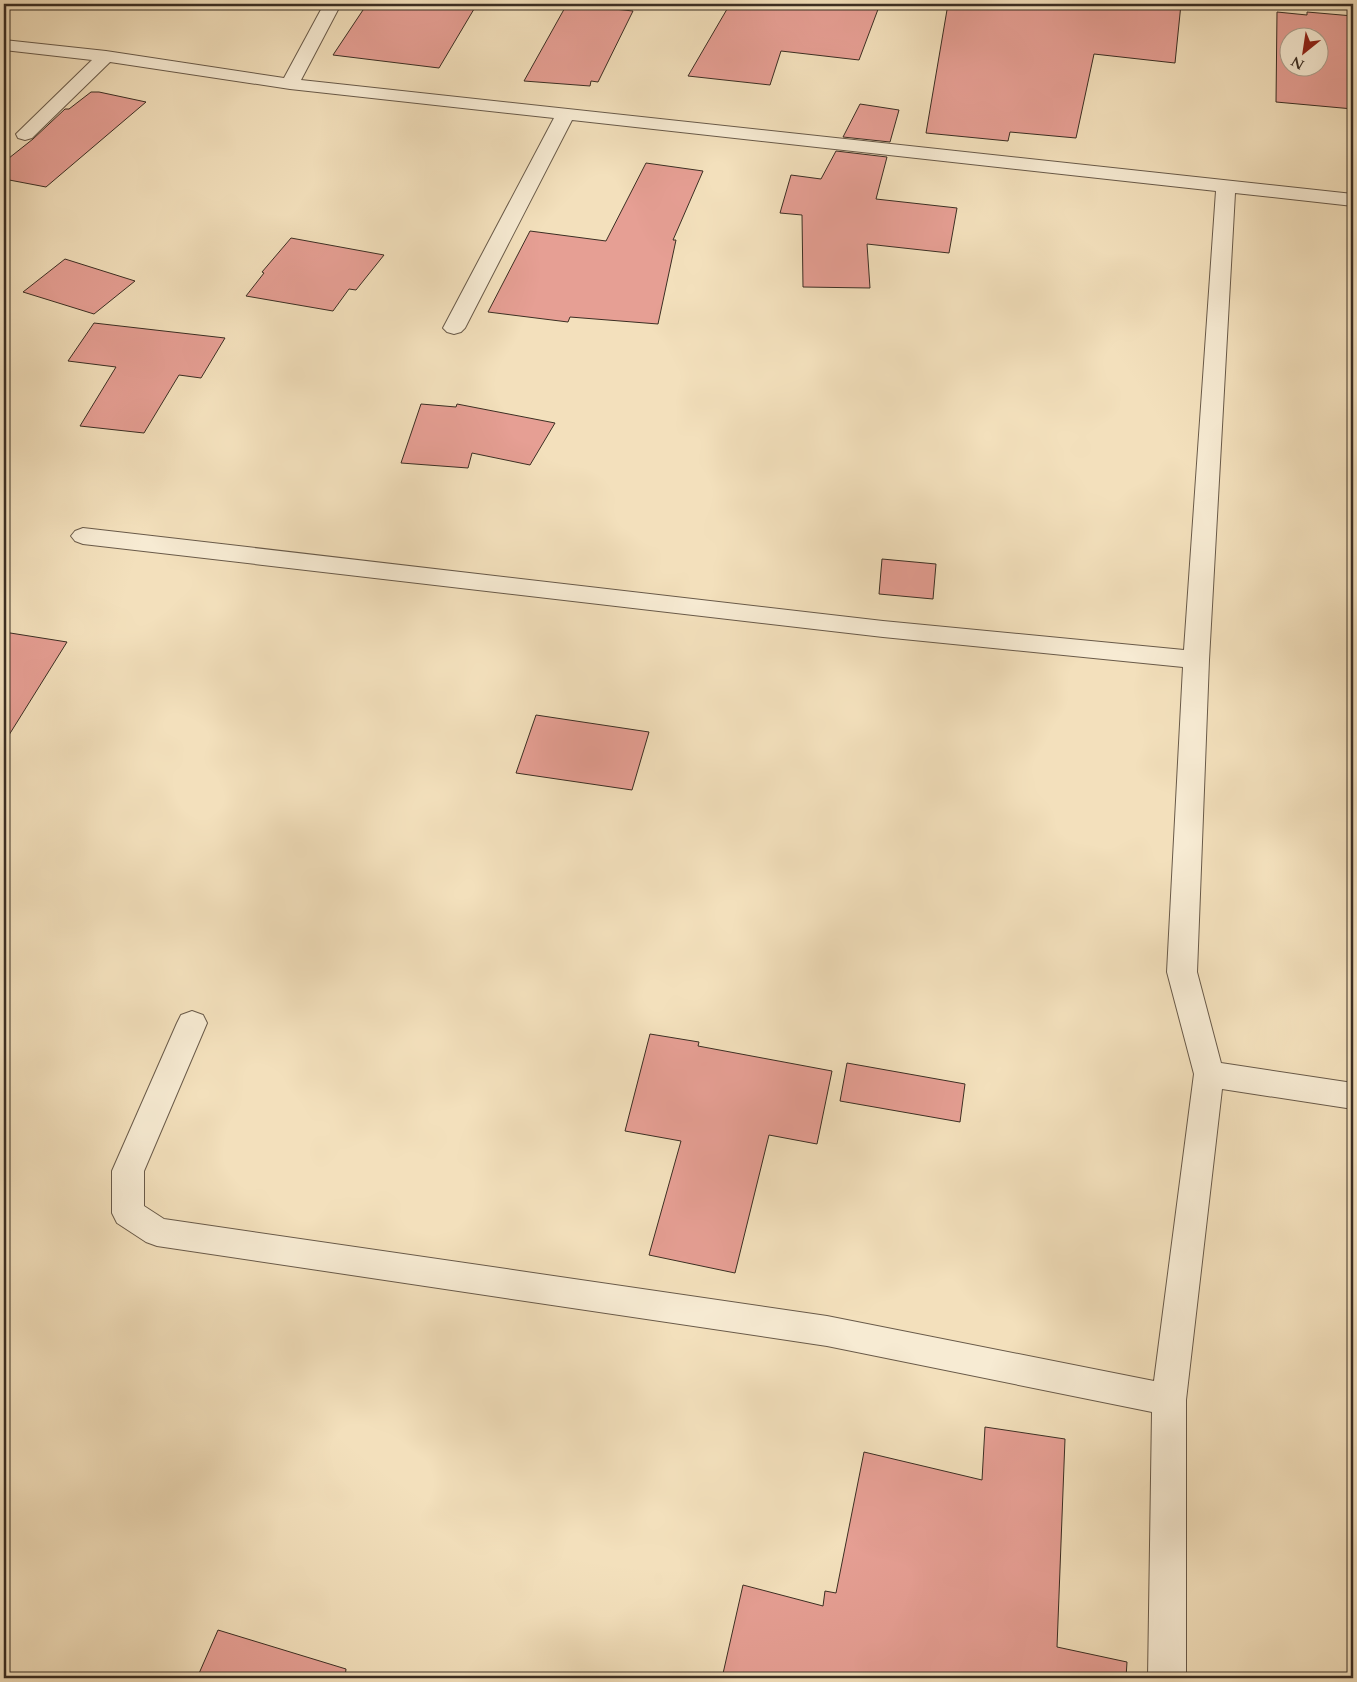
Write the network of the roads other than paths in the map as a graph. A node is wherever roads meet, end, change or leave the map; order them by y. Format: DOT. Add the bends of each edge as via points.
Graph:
graph roads {
  1 [pos="332,4"];
  2 [pos="4,45"];
  3 [pos="106,56"];
  4 [pos="290,84"];
  5 [pos="566,114"];
  6 [pos="25,134"];
  7 [pos="1226,186"];
  8 [pos="1353,200"];
  9 [pos="454,328"];
  10 [pos="83,536"];
  11 [pos="1196,660"];
  12 [pos="192,1023"];
  13 [pos="1209,1074"];
  14 [pos="1353,1096"];
  15 [pos="1169,1400"];
  16 [pos="1167,1678"];
  1 -- 4 [label="street"];
  2 -- 3 [label="street"];
  3 -- 4 [label="street"];
  3 -- 6 [label="street"];
  4 -- 5 [label="street"];
  5 -- 7 [label="street"];
  5 -- 9 [label="street"];
  7 -- 8 [label="street"];
  7 -- 11 [label="street"];
  10 -- 11 [label="street" via="883,629"];
  11 -- 13 [label="street" via="1182,972"];
  12 -- 15 [label="street" via="128,1171 128,1213 157,1232 827,1331"];
  13 -- 14 [label="street"];
  13 -- 15 [label="street"];
  15 -- 16 [label="street"];
}
